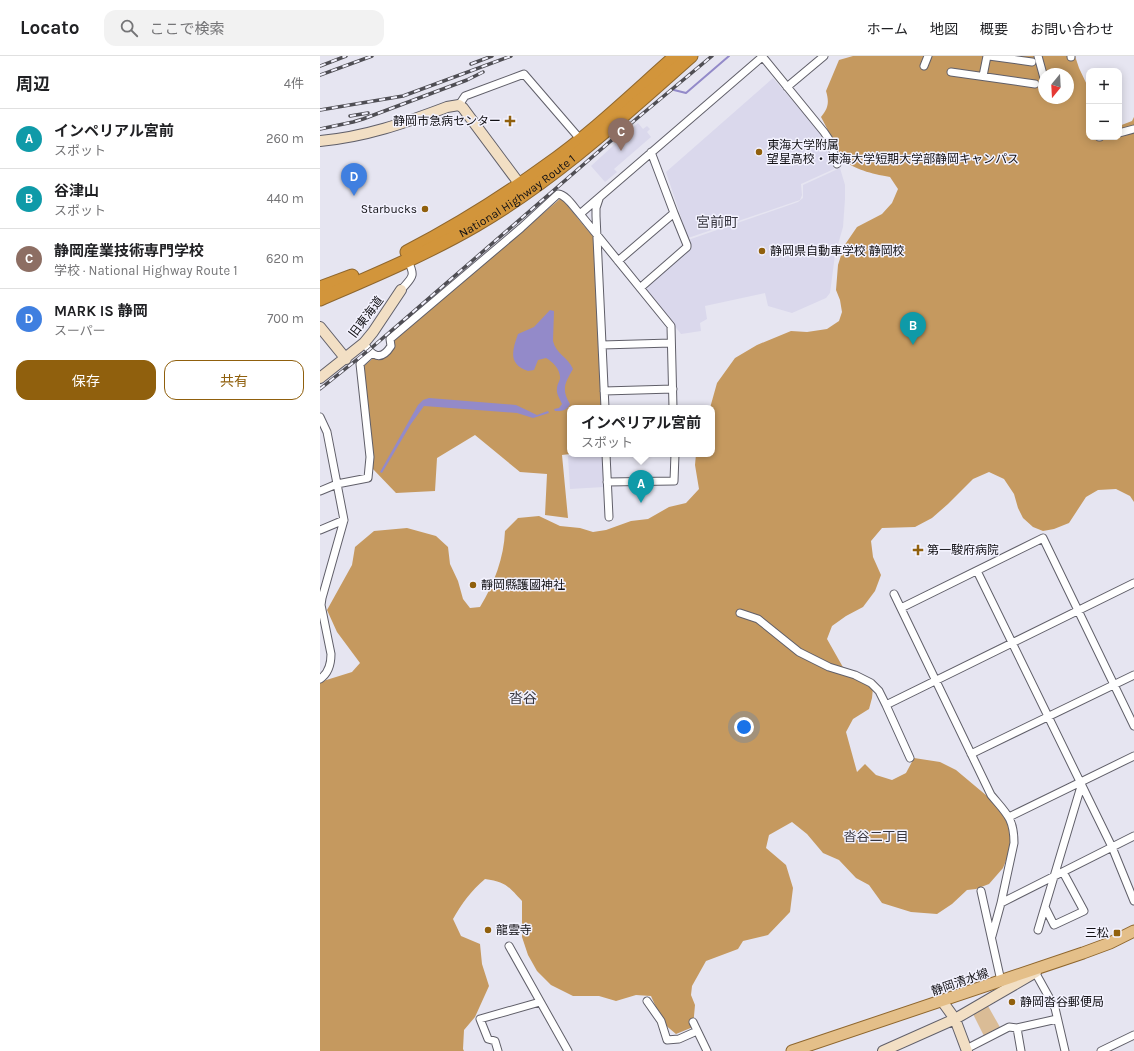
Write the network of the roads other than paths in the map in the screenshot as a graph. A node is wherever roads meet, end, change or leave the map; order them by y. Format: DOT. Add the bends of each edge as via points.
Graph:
graph roads {
  1 [pos="676,56"];
  2 [pos="680,56"];
  3 [pos="691,56"];
  4 [pos="762,56"];
  5 [pos="824,56"];
  6 [pos="928,56"];
  7 [pos="988,56"];
  8 [pos="1038,56"];
  9 [pos="1032,62"];
  10 [pos="924,66"];
  11 [pos="1041,68"];
  12 [pos="673,72"];
  13 [pos="952,72"];
  14 [pos="983,76"];
  15 [pos="1035,84"];
  16 [pos="787,87"];
  17 [pos="459,105"];
  18 [pos="1134,130"];
  19 [pos="1122,132"];
  20 [pos="580,139"];
  21 [pos="320,141"];
  22 [pos="651,152"];
  23 [pos="837,164"];
  24 [pos="523,188"];
  25 [pos="600,197"];
  26 [pos="674,213"];
  27 [pos="580,214"];
  28 [pos="597,236"];
  29 [pos="408,261"];
  30 [pos="618,261"];
  31 [pos="320,288"];
  32 [pos="640,288"];
  33 [pos="401,290"];
  34 [pos="320,298"];
  35 [pos="320,327"];
  36 [pos="364,343"];
  37 [pos="671,343"];
  38 [pos="602,346"];
  39 [pos="372,354"];
  40 [pos="346,359"];
  41 [pos="320,378"];
  42 [pos="673,389"];
  43 [pos="604,391"];
  44 [pos="604,405"];
  45 [pos="673,405"];
  46 [pos="320,417"];
  47 [pos="606,457"];
  48 [pos="675,457"];
  49 [pos="607,482"];
  50 [pos="337,484"];
  51 [pos="320,491"];
  52 [pos="609,517"];
  53 [pos="344,520"];
  54 [pos="320,530"];
  55 [pos="978,571"];
  56 [pos="1134,583"];
  57 [pos="894,594"];
  58 [pos="901,608"];
  59 [pos="1078,610"];
  60 [pos="740,613"];
  61 [pos="1012,643"];
  62 [pos="1134,675"];
  63 [pos="320,679"];
  64 [pos="936,681"];
  65 [pos="1114,685"];
  66 [pos="886,705"];
  67 [pos="1048,717"];
  68 [pos="1134,726"];
  69 [pos="971,754"];
  70 [pos="1134,756"];
  71 [pos="910,758"];
  72 [pos="1081,783"];
  73 [pos="1009,817"];
  74 [pos="1134,836"];
  75 [pos="1112,847"];
  76 [pos="1063,872"];
  77 [pos="1054,876"];
  78 [pos="981,891"];
  79 [pos="1134,901"];
  80 [pos="1000,903"];
  81 [pos="1045,907"];
  82 [pos="1038,930"];
  83 [pos="1134,931"];
  84 [pos="992,936"];
  85 [pos="510,946"];
  86 [pos="1038,970"];
  87 [pos="1001,981"];
  88 [pos="647,1001"];
  89 [pos="942,1001"];
  90 [pos="540,1002"];
  91 [pos="955,1019"];
  92 [pos="1057,1019"];
  93 [pos="693,1022"];
  94 [pos="1017,1028"];
  95 [pos="697,1031"];
  96 [pos="1134,1035"];
  97 [pos="967,1050"];
  98 [pos="498,1051"];
  99 [pos="568,1051"];
  100 [pos="707,1051"];
  101 [pos="792,1051"];
  102 [pos="883,1051"];
  103 [pos="1021,1051"];
  104 [pos="1065,1051"];
  105 [pos="1101,1051"];
  1 -- 20 [label="highway, National Highway Route 1"];
  2 -- 12 [label="street"];
  3 -- 12 [label="highway, National Highway Route 1"];
  4 -- 16 [label="street"];
  4 -- 22 [label="street"];
  5 -- 16 [label="street"];
  6 -- 10 [label="street"];
  7 -- 9 [label="street"];
  7 -- 14 [label="street"];
  8 -- 11 [label="street"];
  12 -- 24 [label="highway, National Highway Route 1" via="580,152"];
  13 -- 14 [label="street"];
  14 -- 15 [label="street"];
  16 -- 23 [label="street" via="824,132 832,146"];
  17 -- 20 [label="street" via="464,96 524,74"];
  17 -- 21 [label="street" via="376,132 340,140"];
  17 -- 24 [label="street"];
  18 -- 19 [label="street"];
  20 -- 24 [label="highway, National Highway Route 1"];
  22 -- 25 [label="street"];
  22 -- 26 [label="street"];
  24 -- 29 [label="highway, National Highway Route 1" via="478,224"];
  24 -- 31 [label="highway, National Highway Route 1" via="403,254 372,269"];
  25 -- 27 [label="street"];
  25 -- 28 [label="street" via="596,208"];
  26 -- 30 [label="street"];
  26 -- 32 [label="street" via="687,247"];
  27 -- 28 [label="street"];
  27 -- 39 [label="street" via="562,194 558,194 390,339 388,350 378,356"];
  28 -- 30 [label="street"];
  28 -- 38 [label="street"];
  29 -- 33 [label="street, 旧東海道" via="413,271 412,276"];
  29 -- 34 [label="highway, National Highway Route 1"];
  30 -- 32 [label="street"];
  32 -- 37 [label="street" via="671,326"];
  33 -- 36 [label="street, 旧東海道"];
  35 -- 40 [label="street"];
  36 -- 39 [label="street"];
  36 -- 40 [label="street, 旧東海道"];
  37 -- 38 [label="street"];
  37 -- 42 [label="street"];
  38 -- 43 [label="street"];
  39 -- 50 [label="street" via="360,364 370,457 368,478"];
  40 -- 41 [label="street, 旧東海道"];
  42 -- 43 [label="street"];
  42 -- 45 [label="street"];
  43 -- 44 [label="street"];
  46 -- 50 [label="street" via="327,432"];
  47 -- 49 [label="street"];
  48 -- 49 [label="street" via="674,481"];
  49 -- 52 [label="street"];
  50 -- 51 [label="street"];
  50 -- 53 [label="street"];
  53 -- 54 [label="street"];
  53 -- 63 [label="street" via="322,598 331,662"];
  55 -- 58 [label="street"];
  55 -- 59 [label="street" via="1043,538"];
  55 -- 61 [label="street"];
  56 -- 59 [label="street"];
  57 -- 58 [label="street"];
  58 -- 64 [label="street"];
  59 -- 61 [label="street"];
  59 -- 65 [label="street"];
  60 -- 66 [label="street" via="758,619 799,652 871,683 879,691"];
  61 -- 64 [label="street"];
  61 -- 67 [label="street"];
  62 -- 65 [label="street"];
  64 -- 66 [label="street"];
  64 -- 69 [label="street"];
  65 -- 67 [label="street"];
  65 -- 68 [label="street"];
  66 -- 71 [label="street"];
  67 -- 69 [label="street"];
  67 -- 72 [label="street"];
  69 -- 73 [label="street" via="991,795"];
  70 -- 72 [label="street"];
  72 -- 73 [label="street"];
  72 -- 75 [label="street"];
  72 -- 77 [label="street"];
  73 -- 80 [label="street" via="1014,843"];
  74 -- 75 [label="street"];
  75 -- 76 [label="street"];
  75 -- 79 [label="street"];
  76 -- 77 [label="street"];
  76 -- 81 [label="street" via="1084,911 1054,925"];
  77 -- 80 [label="street"];
  77 -- 81 [label="street"];
  78 -- 84 [label="street"];
  80 -- 84 [label="street"];
  81 -- 82 [label="street"];
  83 -- 86 [label="main road, 静岡清水線" via="1110,943"];
  84 -- 87 [label="street"];
  85 -- 90 [label="street"];
  86 -- 87 [label="main road, 静岡清水線"];
  86 -- 91 [label="street"];
  86 -- 92 [label="street"];
  87 -- 89 [label="main road, 静岡清水線"];
  88 -- 95 [label="street" via="661,1021 667,1040 679,1039"];
  89 -- 91 [label="street"];
  89 -- 101 [label="main road, 静岡清水線"];
  90 -- 98 [label="street" via="480,1019 488,1039 495,1041"];
  90 -- 99 [label="street"];
  91 -- 97 [label="street"];
  91 -- 102 [label="street"];
  92 -- 94 [label="street"];
  92 -- 104 [label="street"];
  93 -- 95 [label="street"];
  94 -- 97 [label="street" via="1009,1027"];
  94 -- 103 [label="street"];
  95 -- 100 [label="street"];
  96 -- 105 [label="street"];
}
